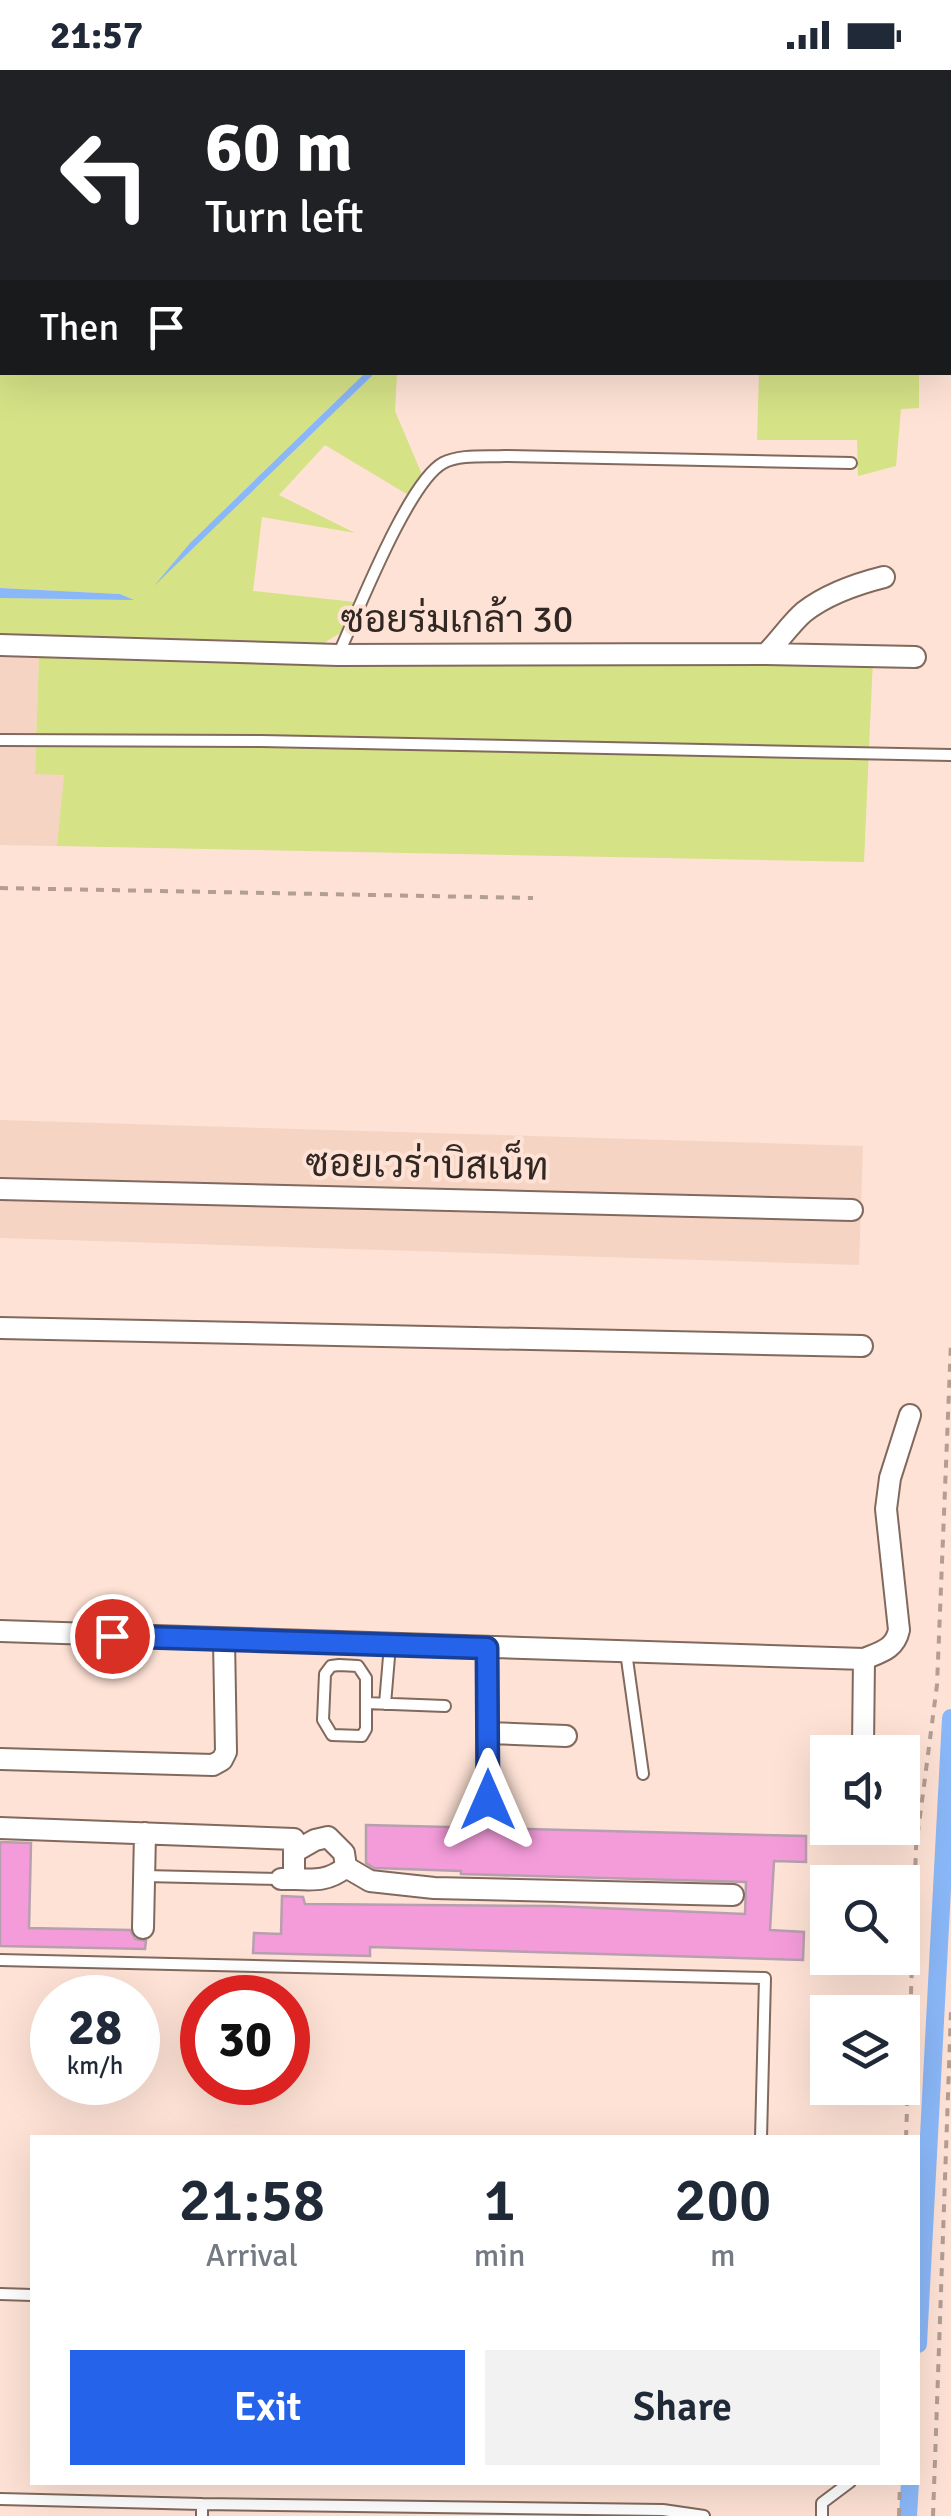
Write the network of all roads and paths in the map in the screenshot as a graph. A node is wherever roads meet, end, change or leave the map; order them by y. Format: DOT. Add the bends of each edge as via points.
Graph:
graph roads {
  1 [pos="851,463"];
  2 [pos="884,576"];
  3 [pos="0,646"];
  4 [pos="766,654"];
  5 [pos="338,655"];
  6 [pos="915,656"];
  7 [pos="0,740"];
  8 [pos="951,756"];
  9 [pos="0,888"];
  10 [pos="533,898"];
  11 [pos="0,1189"];
  12 [pos="852,1210"];
  13 [pos="0,1328"];
  14 [pos="951,1342"];
  15 [pos="862,1346"];
  16 [pos="910,1415"];
  17 [pos="0,1631"];
  18 [pos="224,1640"];
  19 [pos="390,1645"];
  20 [pos="487,1648"];
  21 [pos="626,1652"];
  22 [pos="864,1659"];
  23 [pos="366,1703"];
  24 [pos="385,1704"];
  25 [pos="446,1706"];
  26 [pos="488,1734"];
  27 [pos="863,1735"];
  28 [pos="566,1736"];
  29 [pos="0,1759"];
  30 [pos="642,1774"];
  31 [pos="488,1800"];
  32 [pos="0,1828"];
  33 [pos="145,1833"];
  34 [pos="294,1846"];
  35 [pos="346,1866"];
  36 [pos="144,1876"];
  37 [pos="288,1879"];
  38 [pos="733,1895"];
  39 [pos="143,1928"];
  40 [pos="0,1960"];
  41 [pos="951,2010"];
  42 [pos="761,2135"];
  43 [pos="906,2135"];
  44 [pos="0,2294"];
  45 [pos="30,2296"];
  46 [pos="846,2485"];
  47 [pos="900,2485"];
  48 [pos="0,2499"];
  49 [pos="202,2510"];
  50 [pos="704,2516"];
  51 [pos="822,2516"];
  52 [pos="899,2516"];
  53 [pos="933,2516"];
  1 -- 5 [label="lane" via="505,456 441,464 411,499"];
  2 -- 4 [label="street" via="824,599"];
  3 -- 5 [label="street, ซอยร่มเกล้า 30"];
  4 -- 5 [label="street, ซอยร่มเกล้า 30"];
  4 -- 6 [label="street, ซอยร่มเกล้า 30"];
  7 -- 8 [label="lane"];
  9 -- 10 [label="path"];
  11 -- 12 [label="street, ซอยเวร่าบิสเน็ท"];
  13 -- 15 [label="street"];
  14 -- 43 [label="path" via="937,1685 916,1847"];
  16 -- 22 [label="street" via="886,1509 900,1630 887,1650"];
  17 -- 18 [label="street"];
  18 -- 19 [label="street"];
  18 -- 29 [label="street" via="226,1752 213,1765"];
  19 -- 20 [label="street"];
  19 -- 24 [label="lane"];
  20 -- 21 [label="street"];
  20 -- 26 [label="street"];
  21 -- 22 [label="street"];
  21 -- 30 [label="lane"];
  22 -- 27 [label="street"];
  23 -- 23 [label="lane" via="362,1736 328,1732 327,1669 362,1670"];
  23 -- 24 [label="lane"];
  24 -- 25 [label="lane"];
  26 -- 28 [label="street"];
  26 -- 31 [label="street"];
  32 -- 33 [label="street"];
  33 -- 34 [label="street"];
  33 -- 36 [label="street"];
  34 -- 35 [label="street" via="328,1838 344,1852"];
  34 -- 37 [label="street"];
  35 -- 37 [label="street" via="322,1880"];
  35 -- 38 [label="street" via="370,1881 434,1888"];
  36 -- 37 [label="lane"];
  36 -- 39 [label="street"];
  40 -- 42 [label="lane" via="765,1978"];
  41 -- 53 [label="path"];
  44 -- 45 [label="lane"];
  46 -- 51 [label="lane" via="822,2503"];
  47 -- 52 [label="path"];
  48 -- 49 [label="lane"];
  49 -- 50 [label="lane" via="663,2510"];
}
